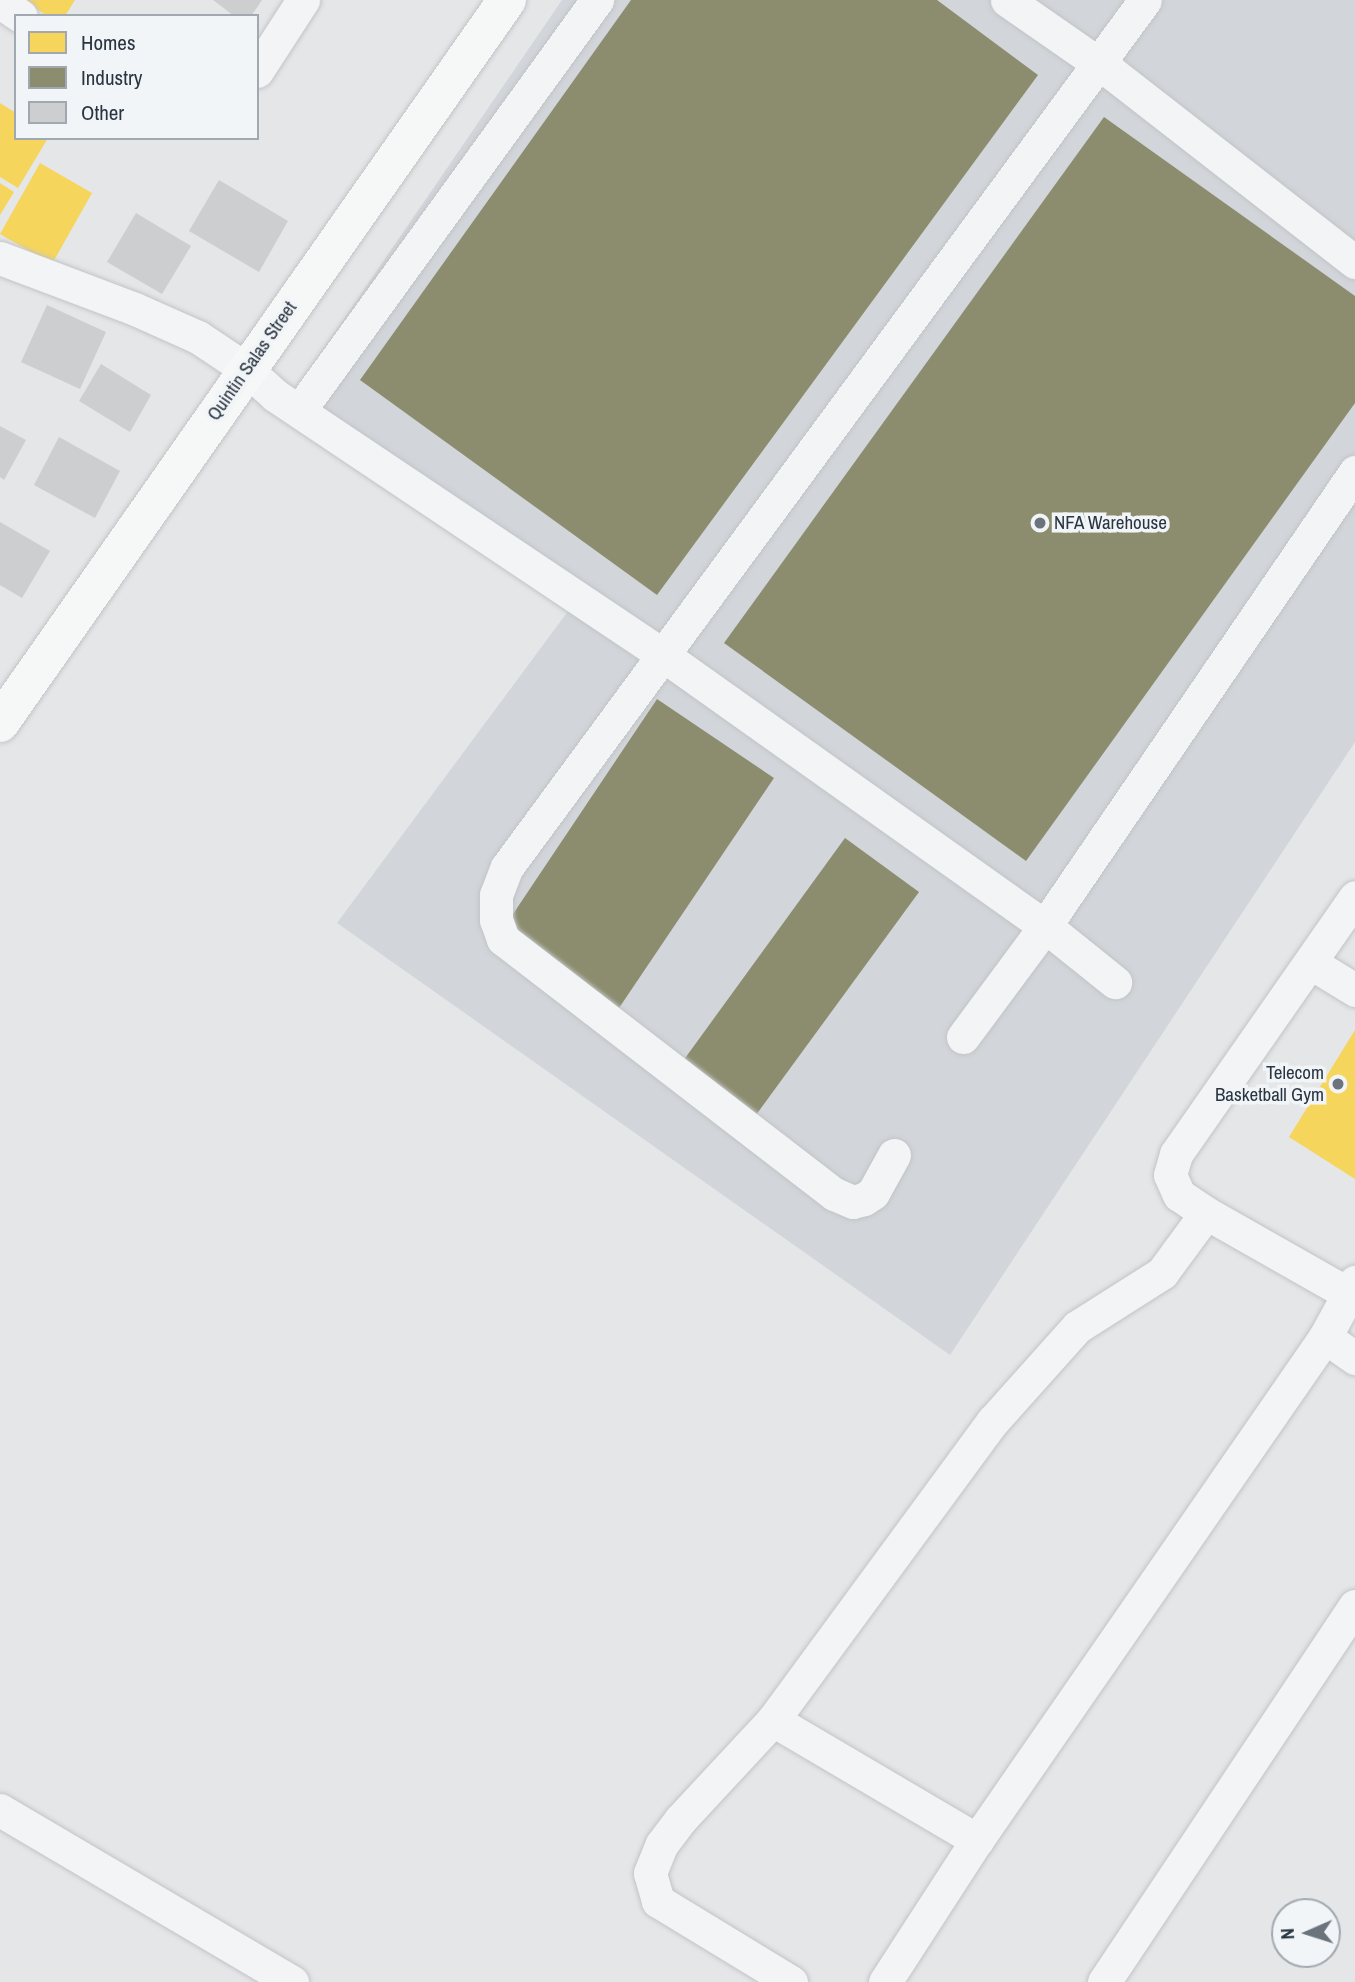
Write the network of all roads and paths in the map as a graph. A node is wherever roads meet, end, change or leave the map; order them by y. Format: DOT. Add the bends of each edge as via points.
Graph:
graph roads {
  1 [pos="303,0"];
  2 [pos="597,0"];
  3 [pos="1007,0"];
  4 [pos="1144,0"];
  5 [pos="0,2"];
  6 [pos="502,2"];
  7 [pos="18,14"];
  8 [pos="1099,66"];
  9 [pos="259,68"];
  10 [pos="0,258"];
  11 [pos="1355,262"];
  12 [pos="246,369"];
  13 [pos="299,411"];
  14 [pos="1355,472"];
  15 [pos="663,654"];
  16 [pos="0,723"];
  17 [pos="1355,897"];
  18 [pos="1045,926"];
  19 [pos="1311,964"];
  20 [pos="1115,982"];
  21 [pos="1355,990"];
  22 [pos="963,1037"];
  23 [pos="894,1156"];
  24 [pos="1206,1213"];
  25 [pos="1351,1287"];
  26 [pos="1325,1337"];
  27 [pos="1355,1358"];
  28 [pos="1355,1606"];
  29 [pos="773,1720"];
  30 [pos="0,1810"];
  31 [pos="977,1840"];
  32 [pos="292,1982"];
  33 [pos="791,1982"];
  34 [pos="885,1982"];
  35 [pos="1104,1982"];
  1 -- 9 [label="street"];
  2 -- 13 [label="street"];
  3 -- 8 [label="street"];
  4 -- 8 [label="street"];
  5 -- 7 [label="street"];
  6 -- 12 [label="main road, Quintin Salas Street"];
  8 -- 11 [label="street"];
  8 -- 15 [label="street"];
  10 -- 12 [label="street" via="185,331"];
  12 -- 13 [label="street"];
  12 -- 16 [label="main road, Quintin Salas Street"];
  13 -- 15 [label="street"];
  14 -- 18 [label="street"];
  15 -- 18 [label="street"];
  15 -- 23 [label="street" via="507,867 496,895 496,920 503,939 834,1194 853,1202 864,1199 873,1193"];
  17 -- 19 [label="street"];
  18 -- 20 [label="street"];
  18 -- 22 [label="street"];
  19 -- 21 [label="street"];
  19 -- 24 [label="street" via="1176,1154 1170,1175 1179,1195"];
  24 -- 25 [label="street"];
  24 -- 29 [label="street" via="1162,1273 1077,1327 993,1421"];
  25 -- 26 [label="street"];
  26 -- 27 [label="street"];
  26 -- 31 [label="street"];
  28 -- 35 [label="street"];
  29 -- 31 [label="street"];
  29 -- 33 [label="street" via="680,1820 662,1844 650,1873 658,1901"];
  30 -- 32 [label="street"];
  31 -- 34 [label="street"];
}
